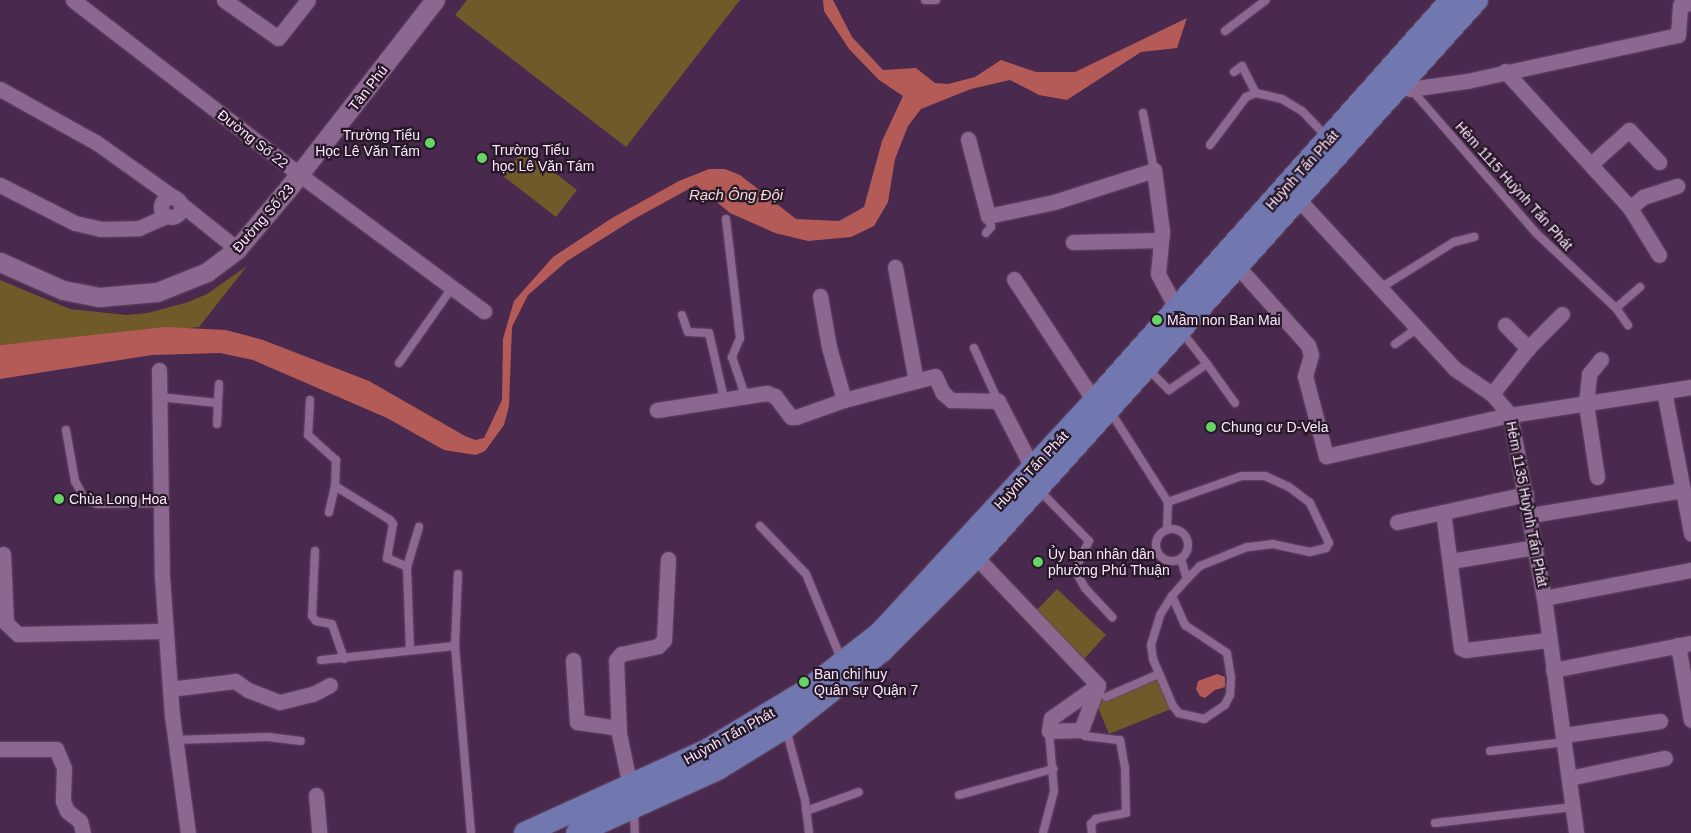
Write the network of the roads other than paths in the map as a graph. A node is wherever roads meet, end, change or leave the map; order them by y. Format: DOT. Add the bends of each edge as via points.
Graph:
graph roads {
  1 [pos="224,0"];
  2 [pos="308,0"];
  3 [pos="435,0"];
  4 [pos="925,0"];
  5 [pos="936,0"];
  6 [pos="1266,0"];
  7 [pos="1451,0"];
  8 [pos="1477,0"];
  9 [pos="83,3"];
  10 [pos="1691,3"];
  11 [pos="1225,32"];
  12 [pos="1505,71"];
  13 [pos="1234,72"];
  14 [pos="1402,80"];
  15 [pos="0,90"];
  16 [pos="1256,93"];
  17 [pos="1142,113"];
  18 [pos="1330,139"];
  19 [pos="968,140"];
  20 [pos="1210,145"];
  21 [pos="1658,162"];
  22 [pos="1591,164"];
  23 [pos="1154,170"];
  24 [pos="300,175"];
  25 [pos="0,185"];
  26 [pos="1677,186"];
  27 [pos="1299,200"];
  28 [pos="177,201"];
  29 [pos="1630,208"];
  30 [pos="988,216"];
  31 [pos="726,219"];
  32 [pos="986,234"];
  33 [pos="1474,237"];
  34 [pos="1161,240"];
  35 [pos="1073,242"];
  36 [pos="237,249"];
  37 [pos="1659,255"];
  38 [pos="1231,261"];
  39 [pos="0,262"];
  40 [pos="895,268"];
  41 [pos="1014,279"];
  42 [pos="1382,287"];
  43 [pos="1640,287"];
  44 [pos="452,288"];
  45 [pos="820,296"];
  46 [pos="1176,308"];
  47 [pos="1616,308"];
  48 [pos="484,312"];
  49 [pos="1562,314"];
  50 [pos="682,315"];
  51 [pos="1505,325"];
  52 [pos="1628,325"];
  53 [pos="1419,327"];
  54 [pos="1180,330"];
  55 [pos="1395,344"];
  56 [pos="974,348"];
  57 [pos="1528,348"];
  58 [pos="1601,358"];
  59 [pos="399,363"];
  60 [pos="1207,364"];
  61 [pos="1146,368"];
  62 [pos="159,370"];
  63 [pos="916,381"];
  64 [pos="219,384"];
  65 [pos="1691,387"];
  66 [pos="1664,391"];
  67 [pos="1492,394"];
  68 [pos="745,395"];
  69 [pos="159,397"];
  70 [pos="724,398"];
  71 [pos="310,400"];
  72 [pos="844,400"];
  73 [pos="998,401"];
  74 [pos="1235,402"];
  75 [pos="218,403"];
  76 [pos="1586,404"];
  77 [pos="1101,406"];
  78 [pos="657,410"];
  79 [pos="1510,415"];
  80 [pos="218,424"];
  81 [pos="66,430"];
  82 [pos="1597,477"];
  83 [pos="1032,478"];
  84 [pos="335,486"];
  85 [pos="1683,490"];
  86 [pos="1526,494"];
  87 [pos="1168,502"];
  88 [pos="160,503"];
  89 [pos="329,512"];
  90 [pos="1443,512"];
  91 [pos="1531,515"];
  92 [pos="1397,522"];
  93 [pos="419,526"];
  94 [pos="760,526"];
  95 [pos="1167,529"];
  96 [pos="1691,533"];
  97 [pos="1536,547"];
  98 [pos="315,551"];
  99 [pos="969,551"];
  100 [pos="3,554"];
  101 [pos="668,558"];
  102 [pos="1181,559"];
  103 [pos="1451,561"];
  104 [pos="407,568"];
  105 [pos="1691,570"];
  106 [pos="458,574"];
  107 [pos="1187,579"];
  108 [pos="1172,596"];
  109 [pos="1544,598"];
  110 [pos="1112,617"];
  111 [pos="3,623"];
  112 [pos="165,631"];
  113 [pos="1548,640"];
  114 [pos="1684,644"];
  115 [pos="455,646"];
  116 [pos="410,650"];
  117 [pos="344,659"];
  118 [pos="321,660"];
  119 [pos="573,660"];
  120 [pos="842,662"];
  121 [pos="1553,670"];
  122 [pos="1159,674"];
  123 [pos="330,685"];
  124 [pos="170,689"];
  125 [pos="1102,691"];
  126 [pos="1690,711"];
  127 [pos="1660,721"];
  128 [pos="786,727"];
  129 [pos="619,728"];
  130 [pos="1081,730"];
  131 [pos="1049,731"];
  132 [pos="1565,738"];
  133 [pos="175,740"];
  134 [pos="301,741"];
  135 [pos="0,749"];
  136 [pos="1490,751"];
  137 [pos="1664,758"];
  138 [pos="1053,769"];
  139 [pos="1570,778"];
  140 [pos="630,786"];
  141 [pos="860,792"];
  142 [pos="316,795"];
  143 [pos="959,795"];
  144 [pos="1572,807"];
  145 [pos="634,808"];
  146 [pos="806,811"];
  147 [pos="1435,823"];
  148 [pos="83,833"];
  149 [pos="188,833"];
  150 [pos="320,833"];
  151 [pos="471,833"];
  152 [pos="525,833"];
  153 [pos="577,833"];
  154 [pos="635,833"];
  155 [pos="809,833"];
  156 [pos="1043,833"];
  157 [pos="1092,833"];
  158 [pos="1576,833"];
  1 -- 2 [label="street" via="278,38"];
  3 -- 24 [label="street, Tân Phú"];
  4 -- 5 [label="lane"];
  6 -- 11 [label="lane"];
  7 -- 14 [label="main road, Huỳnh Tấn Phát"];
  8 -- 14 [label="main road, Huỳnh Tấn Phát"];
  9 -- 24 [label="street, Đường Số 22"];
  10 -- 12 [label="street" via="1680,5 1678,35"];
  12 -- 14 [label="street" via="1460,82"];
  12 -- 22 [label="street"];
  13 -- 16 [label="lane" via="1242,66"];
  14 -- 18 [label="main road, Huỳnh Tấn Phát"];
  14 -- 27 [label="main road, Huỳnh Tấn Phát"];
  14 -- 47 [label="lane, Hẻm 1115 Huỳnh Tấn Phát" via="1536,233"];
  15 -- 28 [label="street" via="97,143"];
  16 -- 18 [label="lane" via="1282,99 1302,111"];
  16 -- 20 [label="lane" via="1246,97"];
  17 -- 23 [label="lane"];
  18 -- 38 [label="main road, Huỳnh Tấn Phát"];
  19 -- 30 [label="street"];
  21 -- 22 [label="street" via="1630,130"];
  22 -- 29 [label="street"];
  23 -- 30 [label="street" via="1054,202"];
  23 -- 34 [label="street" via="1159,194"];
  24 -- 36 [label="street, Đường Số 23"];
  24 -- 44 [label="street, Đường Số 22"];
  25 -- 28 [label="street" via="75,223 100,230 139,228 166,216 161,203"];
  26 -- 29 [label="street" via="1643,198"];
  27 -- 38 [label="main road, Huỳnh Tấn Phát"];
  27 -- 42 [label="street, Hẻm 1135 Huỳnh Tấn Phát"];
  28 -- 36 [label="street"];
  29 -- 37 [label="street"];
  30 -- 32 [label="lane" via="991,227"];
  31 -- 68 [label="lane" via="740,338 732,357"];
  33 -- 42 [label="lane" via="1454,242"];
  34 -- 35 [label="street"];
  34 -- 46 [label="street" via="1158,274"];
  36 -- 39 [label="street, Đường Số 23" via="206,272 179,285 117,297 88,296 64,290"];
  38 -- 46 [label="main road, Huỳnh Tấn Phát"];
  38 -- 54 [label="main road, Huỳnh Tấn Phát"];
  38 -- 79 [label="street" via="1308,345 1311,355 1305,376 1326,456"];
  40 -- 63 [label="street"];
  41 -- 77 [label="street"];
  42 -- 53 [label="street, Hẻm 1135 Huỳnh Tấn Phát"];
  43 -- 47 [label="lane"];
  44 -- 48 [label="street, Đường Số 22"];
  44 -- 59 [label="lane"];
  45 -- 72 [label="street" via="829,347"];
  46 -- 77 [label="main road, Huỳnh Tấn Phát"];
  47 -- 52 [label="lane, Hẻm 1115 Huỳnh Tấn Phát"];
  49 -- 57 [label="street"];
  50 -- 70 [label="lane" via="688,332 709,333"];
  51 -- 57 [label="street"];
  53 -- 55 [label="lane"];
  53 -- 67 [label="street, Hẻm 1135 Huỳnh Tấn Phát" via="1455,369"];
  54 -- 60 [label="lane"];
  54 -- 61 [label="main road, Huỳnh Tấn Phát"];
  56 -- 73 [label="lane"];
  57 -- 67 [label="street"];
  58 -- 76 [label="street" via="1589,374"];
  60 -- 61 [label="lane" via="1169,390"];
  60 -- 74 [label="lane"];
  61 -- 77 [label="main road, Huỳnh Tấn Phát"];
  62 -- 69 [label="street"];
  63 -- 72 [label="street"];
  63 -- 73 [label="street" via="935,376 943,393 951,400"];
  64 -- 75 [label="lane"];
  65 -- 66 [label="street"];
  66 -- 76 [label="street"];
  66 -- 85 [label="street"];
  67 -- 79 [label="street, Hẻm 1135 Huỳnh Tấn Phát"];
  68 -- 70 [label="street"];
  68 -- 72 [label="street" via="772,394 791,417"];
  69 -- 75 [label="lane"];
  69 -- 88 [label="street"];
  70 -- 78 [label="street"];
  71 -- 84 [label="lane" via="308,435 333,454"];
  73 -- 83 [label="street"];
  75 -- 80 [label="lane"];
  76 -- 79 [label="street"];
  76 -- 82 [label="street"];
  77 -- 83 [label="main road, Huỳnh Tấn Phát"];
  77 -- 87 [label="lane"];
  79 -- 86 [label="street, Hẻm 1135 Huỳnh Tấn Phát"];
  81 -- 88 [label="lane" via="75,480 85,500 97,504"];
  83 -- 99 [label="main road, Huỳnh Tấn Phát"];
  83 -- 110 [label="lane" via="1089,541 1076,570 1085,588"];
  84 -- 89 [label="lane"];
  84 -- 104 [label="lane" via="390,520 393,524 387,558"];
  85 -- 91 [label="street"];
  85 -- 96 [label="street"];
  86 -- 90 [label="street"];
  86 -- 91 [label="street, Hẻm 1135 Huỳnh Tấn Phát"];
  87 -- 95 [label="lane"];
  87 -- 107 [label="lane" via="1242,476 1265,476 1290,487 1310,503 1329,543 1326,548 1310,552 1273,544 1247,547 1200,566"];
  88 -- 112 [label="street"];
  90 -- 92 [label="street"];
  90 -- 103 [label="street"];
  91 -- 97 [label="street, Hẻm 1135 Huỳnh Tấn Phát"];
  93 -- 104 [label="lane"];
  94 -- 120 [label="lane" via="806,574"];
  95 -- 102 [label="lane" via="1178,530 1187,538 1188,550"];
  95 -- 102 [label="lane" via="1158,537 1157,552 1170,562"];
  97 -- 103 [label="street"];
  97 -- 109 [label="street, Hẻm 1135 Huỳnh Tấn Phát"];
  98 -- 117 [label="lane" via="312,616 316,621 332,624"];
  99 -- 120 [label="main road, Huỳnh Tấn Phát" via="880,633"];
  99 -- 125 [label="street"];
  99 -- 128 [label="main road, Huỳnh Tấn Phát" via="882,651"];
  100 -- 111 [label="street"];
  101 -- 129 [label="street" via="664,640 658,646 621,654 616,660"];
  102 -- 107 [label="lane"];
  103 -- 113 [label="street" via="1461,648"];
  104 -- 116 [label="lane"];
  105 -- 109 [label="street"];
  106 -- 115 [label="lane"];
  107 -- 108 [label="lane"];
  108 -- 122 [label="lane" via="1153,633 1153,659"];
  108 -- 122 [label="lane" via="1185,625 1227,653 1231,677 1226,706 1204,719 1179,713"];
  109 -- 113 [label="street, Hẻm 1135 Huỳnh Tấn Phát"];
  111 -- 112 [label="street" via="18,634"];
  112 -- 124 [label="street"];
  113 -- 121 [label="street, Hẻm 1135 Huỳnh Tấn Phát"];
  114 -- 121 [label="street"];
  114 -- 126 [label="street"];
  115 -- 116 [label="lane"];
  115 -- 151 [label="lane"];
  116 -- 117 [label="lane"];
  117 -- 118 [label="lane"];
  119 -- 129 [label="street" via="577,722"];
  120 -- 140 [label="main road, Huỳnh Tấn Phát" via="775,711 709,749"];
  121 -- 132 [label="street, Hẻm 1135 Huỳnh Tấn Phát"];
  122 -- 125 [label="lane"];
  123 -- 124 [label="street" via="280,702 248,690 235,681"];
  124 -- 133 [label="street"];
  125 -- 130 [label="street"];
  125 -- 131 [label="street" via="1051,718"];
  127 -- 132 [label="street"];
  128 -- 145 [label="main road, Huỳnh Tấn Phát" via="718,769"];
  128 -- 146 [label="lane"];
  129 -- 140 [label="street"];
  130 -- 131 [label="street"];
  130 -- 157 [label="lane" via="1085,736 1120,740 1126,813 1096,819 1091,824"];
  131 -- 138 [label="lane"];
  132 -- 136 [label="lane"];
  132 -- 139 [label="street, Hẻm 1135 Huỳnh Tấn Phát"];
  133 -- 134 [label="lane" via="268,737"];
  133 -- 149 [label="street"];
  135 -- 148 [label="street" via="56,749 64,768 63,801 67,811 80,821"];
  137 -- 139 [label="street"];
  138 -- 143 [label="lane"];
  138 -- 156 [label="lane" via="1054,791"];
  139 -- 144 [label="street, Hẻm 1135 Huỳnh Tấn Phát"];
  140 -- 152 [label="main road, Huỳnh Tấn Phát"];
  141 -- 146 [label="lane"];
  142 -- 150 [label="street"];
  144 -- 147 [label="lane"];
  144 -- 158 [label="street, Hẻm 1135 Huỳnh Tấn Phát"];
  145 -- 153 [label="main road, Huỳnh Tấn Phát"];
  145 -- 154 [label="lane"];
  146 -- 155 [label="lane"];
}
